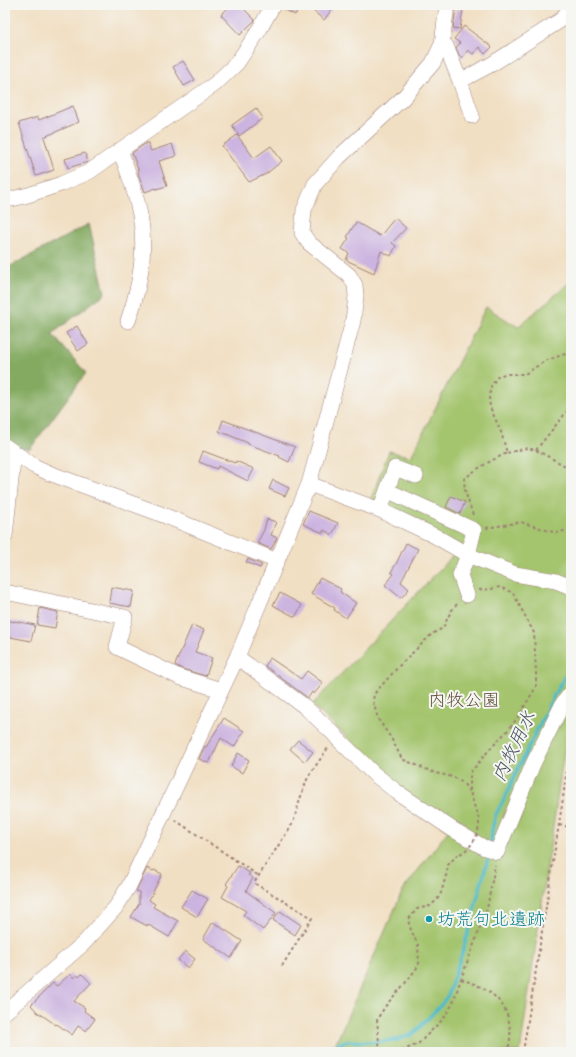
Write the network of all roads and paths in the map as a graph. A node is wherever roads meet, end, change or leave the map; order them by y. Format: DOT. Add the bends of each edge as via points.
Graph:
graph roads {
  1 [pos="273,5"];
  2 [pos="447,5"];
  3 [pos="571,7"];
  4 [pos="442,44"];
  5 [pos="460,81"];
  6 [pos="472,116"];
  7 [pos="120,150"];
  8 [pos="5,199"];
  9 [pos="128,321"];
  10 [pos="571,352"];
  11 [pos="571,408"];
  12 [pos="10,449"];
  13 [pos="536,450"];
  14 [pos="507,453"];
  15 [pos="571,469"];
  16 [pos="416,476"];
  17 [pos="309,484"];
  18 [pos="395,494"];
  19 [pos="380,510"];
  20 [pos="571,528"];
  21 [pos="474,530"];
  22 [pos="5,536"];
  23 [pos="468,555"];
  24 [pos="277,561"];
  25 [pos="571,587"];
  26 [pos="5,592"];
  27 [pos="467,595"];
  28 [pos="237,658"];
  29 [pos="221,690"];
  30 [pos="571,694"];
  31 [pos="336,736"];
  32 [pos="571,739"];
  33 [pos="470,792"];
  34 [pos="164,813"];
  35 [pos="559,825"];
  36 [pos="571,827"];
  37 [pos="496,862"];
  38 [pos="259,876"];
  39 [pos="282,966"];
  40 [pos="461,979"];
  41 [pos="5,1012"];
  42 [pos="380,1052"];
  43 [pos="396,1052"];
  44 [pos="508,1052"];
  45 [pos="523,1052"];
  1 -- 7 [label="street" via="237,63 215,84"];
  2 -- 4 [label="street"];
  3 -- 5 [label="street" via="561,20"];
  4 -- 5 [label="street" via="446,46"];
  4 -- 17 [label="street" via="434,63 404,97 339,157 316,184 304,210 302,233 309,243 349,275 355,285 356,296 353,322"];
  5 -- 6 [label="street"];
  7 -- 8 [label="street" via="89,172 61,184 28,195"];
  7 -- 9 [label="street" via="132,183 143,240 141,268"];
  10 -- 14 [label="path" via="545,361 525,374 498,376 491,386 490,407"];
  11 -- 13 [label="path"];
  12 -- 22 [label="street"];
  12 -- 24 [label="street" via="49,473"];
  13 -- 14 [label="path" via="526,448"];
  13 -- 15 [label="path"];
  14 -- 21 [label="path" via="464,479 465,491 473,514"];
  16 -- 19 [label="street" via="395,468"];
  17 -- 19 [label="street"];
  17 -- 24 [label="street"];
  18 -- 21 [label="street"];
  19 -- 23 [label="street"];
  20 -- 21 [label="path" via="556,533 521,522"];
  21 -- 23 [label="street"];
  23 -- 25 [label="street" via="515,574 556,581"];
  23 -- 27 [label="street" via="460,574"];
  24 -- 28 [label="street"];
  26 -- 29 [label="street" via="125,616 117,647 179,677"];
  27 -- 33 [label="path" via="474,590 500,587 513,593 534,633 536,672 536,687 518,717 470,773"];
  27 -- 33 [label="path" via="451,611 443,628 432,634 400,665 374,694 373,701 378,719 402,759 457,779"];
  28 -- 29 [label="street"];
  28 -- 31 [label="street" via="304,706"];
  29 -- 34 [label="street"];
  30 -- 31 [label="street" via="563,703 533,764 497,852 452,829 397,792 373,773"];
  31 -- 38 [label="path" via="308,777 293,823"];
  32 -- 35 [label="path"];
  33 -- 42 [label="path, bridge" via="478,814 479,829 476,839 448,865 442,892 437,900 430,906 417,909 408,920 418,945 419,965 377,1019"];
  34 -- 38 [label="path"];
  34 -- 41 [label="street" via="129,886 116,907 84,943"];
  35 -- 36 [label="path"];
  35 -- 45 [label="path"];
  37 -- 40 [label="path" via="487,909"];
  38 -- 39 [label="path" via="254,883 312,918"];
  40 -- 43 [label="path" via="453,1003 444,1018 418,1044"];
  40 -- 44 [label="path" via="485,989 502,1005 510,1029"];
}
